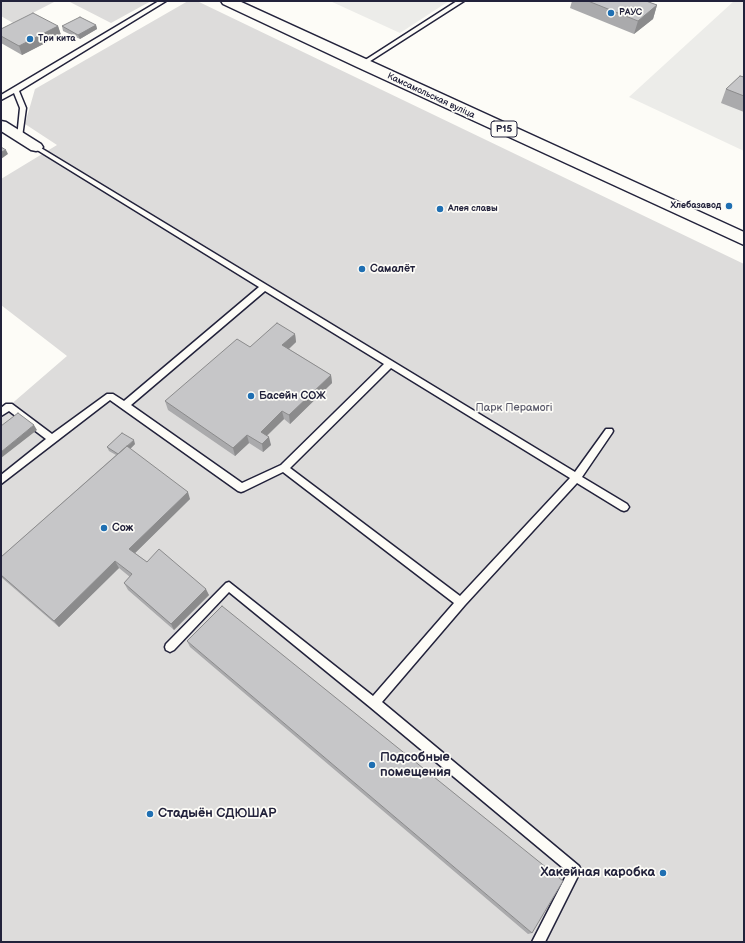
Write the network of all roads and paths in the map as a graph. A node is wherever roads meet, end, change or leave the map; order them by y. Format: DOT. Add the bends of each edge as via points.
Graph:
graph roads {
  1 [pos="164,1"];
  2 [pos="228,1"];
  3 [pos="461,1"];
  4 [pos="362,64"];
  5 [pos="16,90"];
  6 [pos="1,98"];
  7 [pos="1,125"];
  8 [pos="19,136"];
  9 [pos="36,147"];
  10 [pos="744,239"];
  11 [pos="264,287"];
  12 [pos="390,364"];
  13 [pos="125,405"];
  14 [pos="1,413"];
  15 [pos="609,431"];
  16 [pos="52,438"];
  17 [pos="284,468"];
  18 [pos="575,479"];
  19 [pos="1,480"];
  20 [pos="624,507"];
  21 [pos="461,602"];
  22 [pos="170,647"];
  23 [pos="374,703"];
  24 [pos="538,942"];
  1 -- 5 [label="lane"];
  2 -- 4 [label="main road, Камсамольская вуліца / Р15"];
  3 -- 4 [label="lane"];
  4 -- 10 [label="main road, Камсамольская вуліца / Р15"];
  5 -- 6 [label="lane"];
  5 -- 8 [label="lane" via="23,108"];
  7 -- 8 [label="street"];
  8 -- 9 [label="street"];
  9 -- 11 [label="lane"];
  11 -- 12 [label="lane"];
  11 -- 13 [label="lane"];
  12 -- 17 [label="lane"];
  12 -- 18 [label="lane"];
  13 -- 16 [label="lane" via="110,396"];
  13 -- 17 [label="lane" via="241,488"];
  14 -- 16 [label="lane" via="10,406"];
  15 -- 18 [label="lane"];
  16 -- 19 [label="lane"];
  17 -- 21 [label="lane"];
  18 -- 20 [label="lane"];
  18 -- 21 [label="lane"];
  21 -- 23 [label="lane"];
  22 -- 23 [label="lane" via="229,586"];
  23 -- 24 [label="lane" via="575,870"];
}
